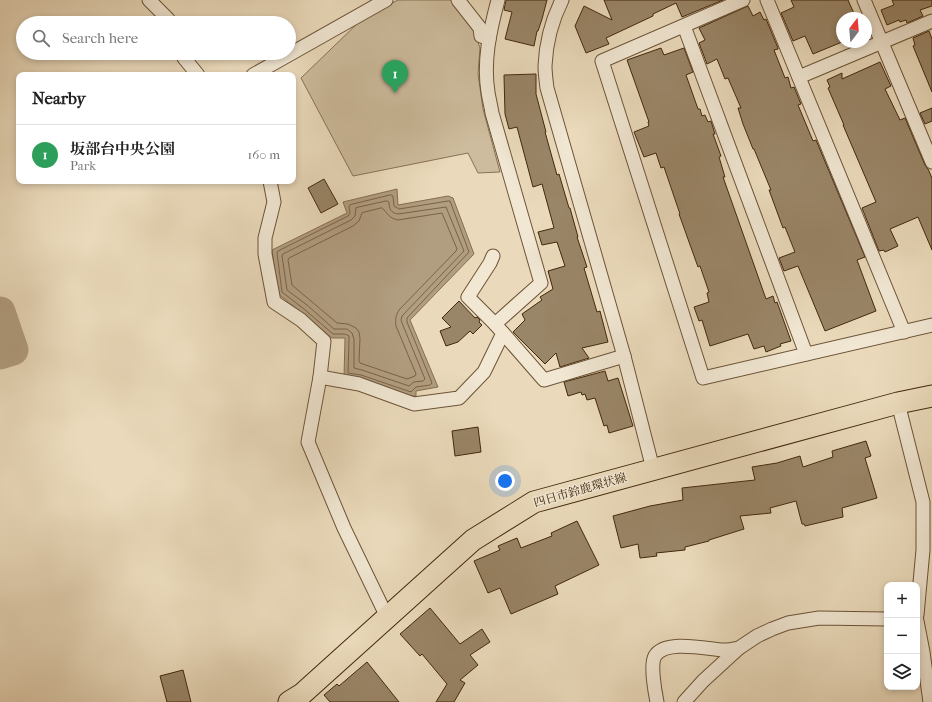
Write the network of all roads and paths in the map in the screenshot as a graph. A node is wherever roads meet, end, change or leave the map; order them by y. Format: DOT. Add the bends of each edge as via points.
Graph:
graph roads {
  1 [pos="149,0"];
  2 [pos="386,0"];
  3 [pos="458,0"];
  4 [pos="498,0"];
  5 [pos="562,0"];
  6 [pos="743,0"];
  7 [pos="767,0"];
  8 [pos="864,0"];
  9 [pos="165,16"];
  10 [pos="932,21"];
  11 [pos="684,26"];
  12 [pos="489,39"];
  13 [pos="881,41"];
  14 [pos="296,51"];
  15 [pos="186,60"];
  16 [pos="280,60"];
  17 [pos="196,72"];
  18 [pos="259,72"];
  19 [pos="799,76"];
  20 [pos="932,162"];
  21 [pos="271,184"];
  22 [pos="493,256"];
  23 [pos="932,325"];
  24 [pos="499,328"];
  25 [pos="904,332"];
  26 [pos="806,354"];
  27 [pos="624,356"];
  28 [pos="320,377"];
  29 [pos="932,396"];
  30 [pos="898,403"];
  31 [pos="653,469"];
  32 [pos="920,582"];
  33 [pos="387,617"];
  34 [pos="884,619"];
  35 [pos="920,636"];
  36 [pos="739,648"];
  37 [pos="289,702"];
  38 [pos="657,702"];
  39 [pos="684,702"];
  40 [pos="930,702"];
  1 -- 9 [label="street"];
  2 -- 14 [label="street"];
  3 -- 12 [label="street" via="480,28 481,36"];
  4 -- 12 [label="street"];
  5 -- 27 [label="street" via="554,17 548,42 545,66 547,88"];
  6 -- 11 [label="street"];
  7 -- 19 [label="street"];
  8 -- 13 [label="street"];
  10 -- 13 [label="street"];
  11 -- 26 [label="street"];
  11 -- 26 [label="street" via="602,61 704,378"];
  12 -- 24 [label="street" via="486,68 492,113 541,283"];
  13 -- 19 [label="street"];
  13 -- 20 [label="street"];
  15 -- 17 [label="street"];
  16 -- 18 [label="street"];
  19 -- 25 [label="street"];
  21 -- 28 [label="street" via="274,202 265,238 265,254 274,302 301,320 324,341"];
  22 -- 24 [label="street" via="468,297"];
  23 -- 25 [label="street"];
  24 -- 27 [label="street" via="544,380"];
  24 -- 28 [label="street" via="484,372 459,398 414,404 360,384"];
  25 -- 26 [label="street"];
  27 -- 31 [label="street"];
  28 -- 33 [label="street" via="308,442 344,528"];
  29 -- 30 [label="main road, 四日市鈴鹿環状線"];
  30 -- 31 [label="main road, 四日市鈴鹿環状線"];
  30 -- 32 [label="street" via="923,502"];
  31 -- 33 [label="main road, 四日市鈴鹿環状線" via="534,502 472,540"];
  33 -- 37 [label="main road, 四日市鈴鹿環状線" via="302,694"];
  34 -- 36 [label="street" via="819,618 802,621 772,629"];
  35 -- 40 [label="street"];
  36 -- 38 [label="street" via="729,650 675,646 658,652 653,666"];
  36 -- 39 [label="street"];
}
